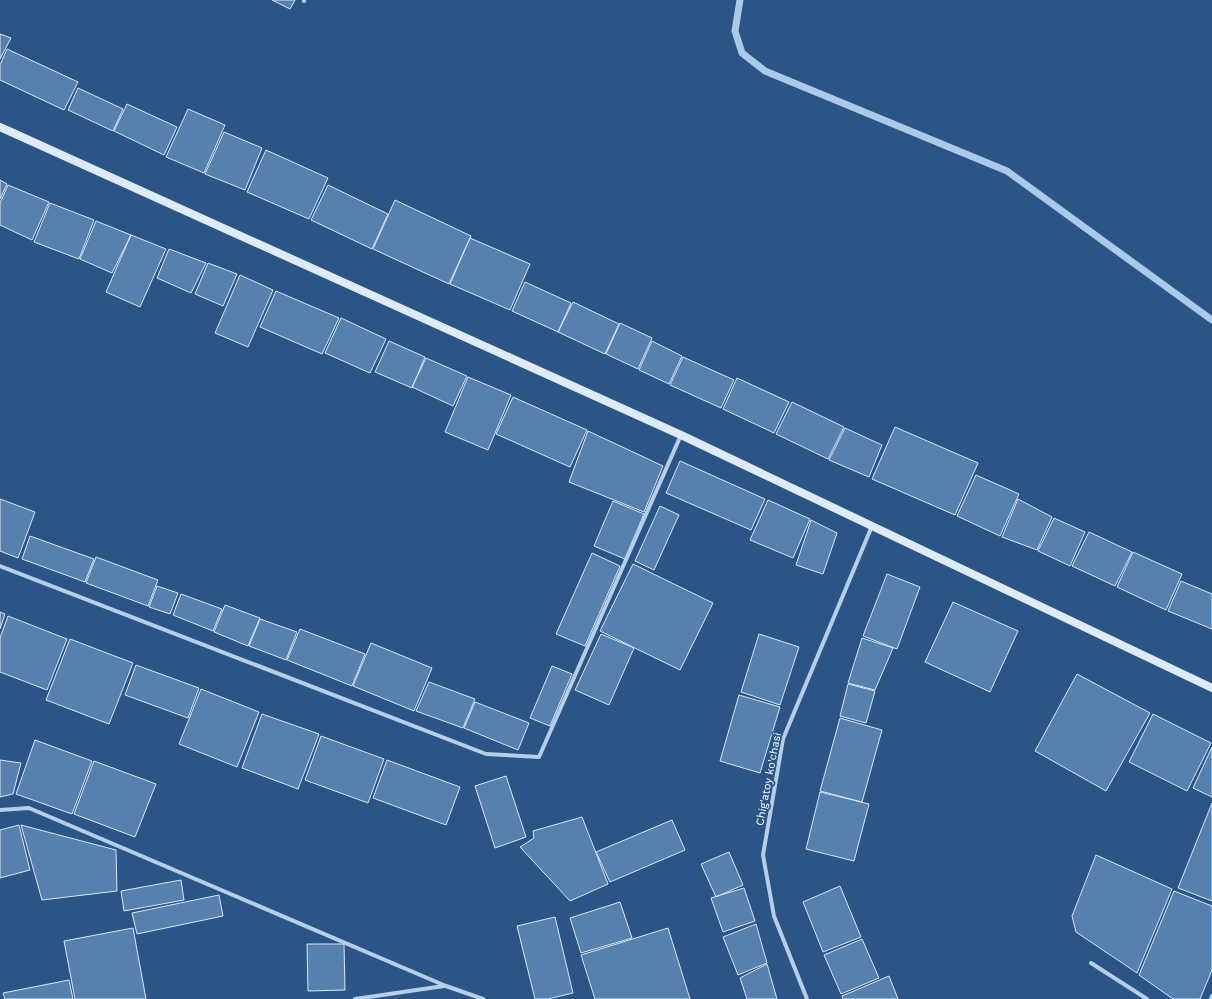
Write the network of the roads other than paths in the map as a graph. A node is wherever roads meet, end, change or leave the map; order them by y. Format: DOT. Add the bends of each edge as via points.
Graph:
graph roads {
  1 [pos="0,127"];
  2 [pos="681,435"];
  3 [pos="873,525"];
  4 [pos="0,566"];
  5 [pos="1212,688"];
  6 [pos="0,810"];
  7 [pos="1091,963"];
  8 [pos="446,986"];
  9 [pos="1212,996"];
  10 [pos="356,999"];
  11 [pos="483,999"];
  12 [pos="806,999"];
  13 [pos="1147,999"];
  14 [pos="1211,999"];
  1 -- 2 [label="main road"];
  2 -- 3 [label="main road"];
  2 -- 4 [label="street" via="538,757 486,754"];
  3 -- 5 [label="main road"];
  3 -- 12 [label="street, Chig'atoy ko'chasi" via="783,739 763,855 774,916"];
  6 -- 8 [label="street" via="28,808"];
  7 -- 13 [label="street"];
  8 -- 10 [label="street"];
  8 -- 11 [label="street"];
  9 -- 14 [label="street"];
}
